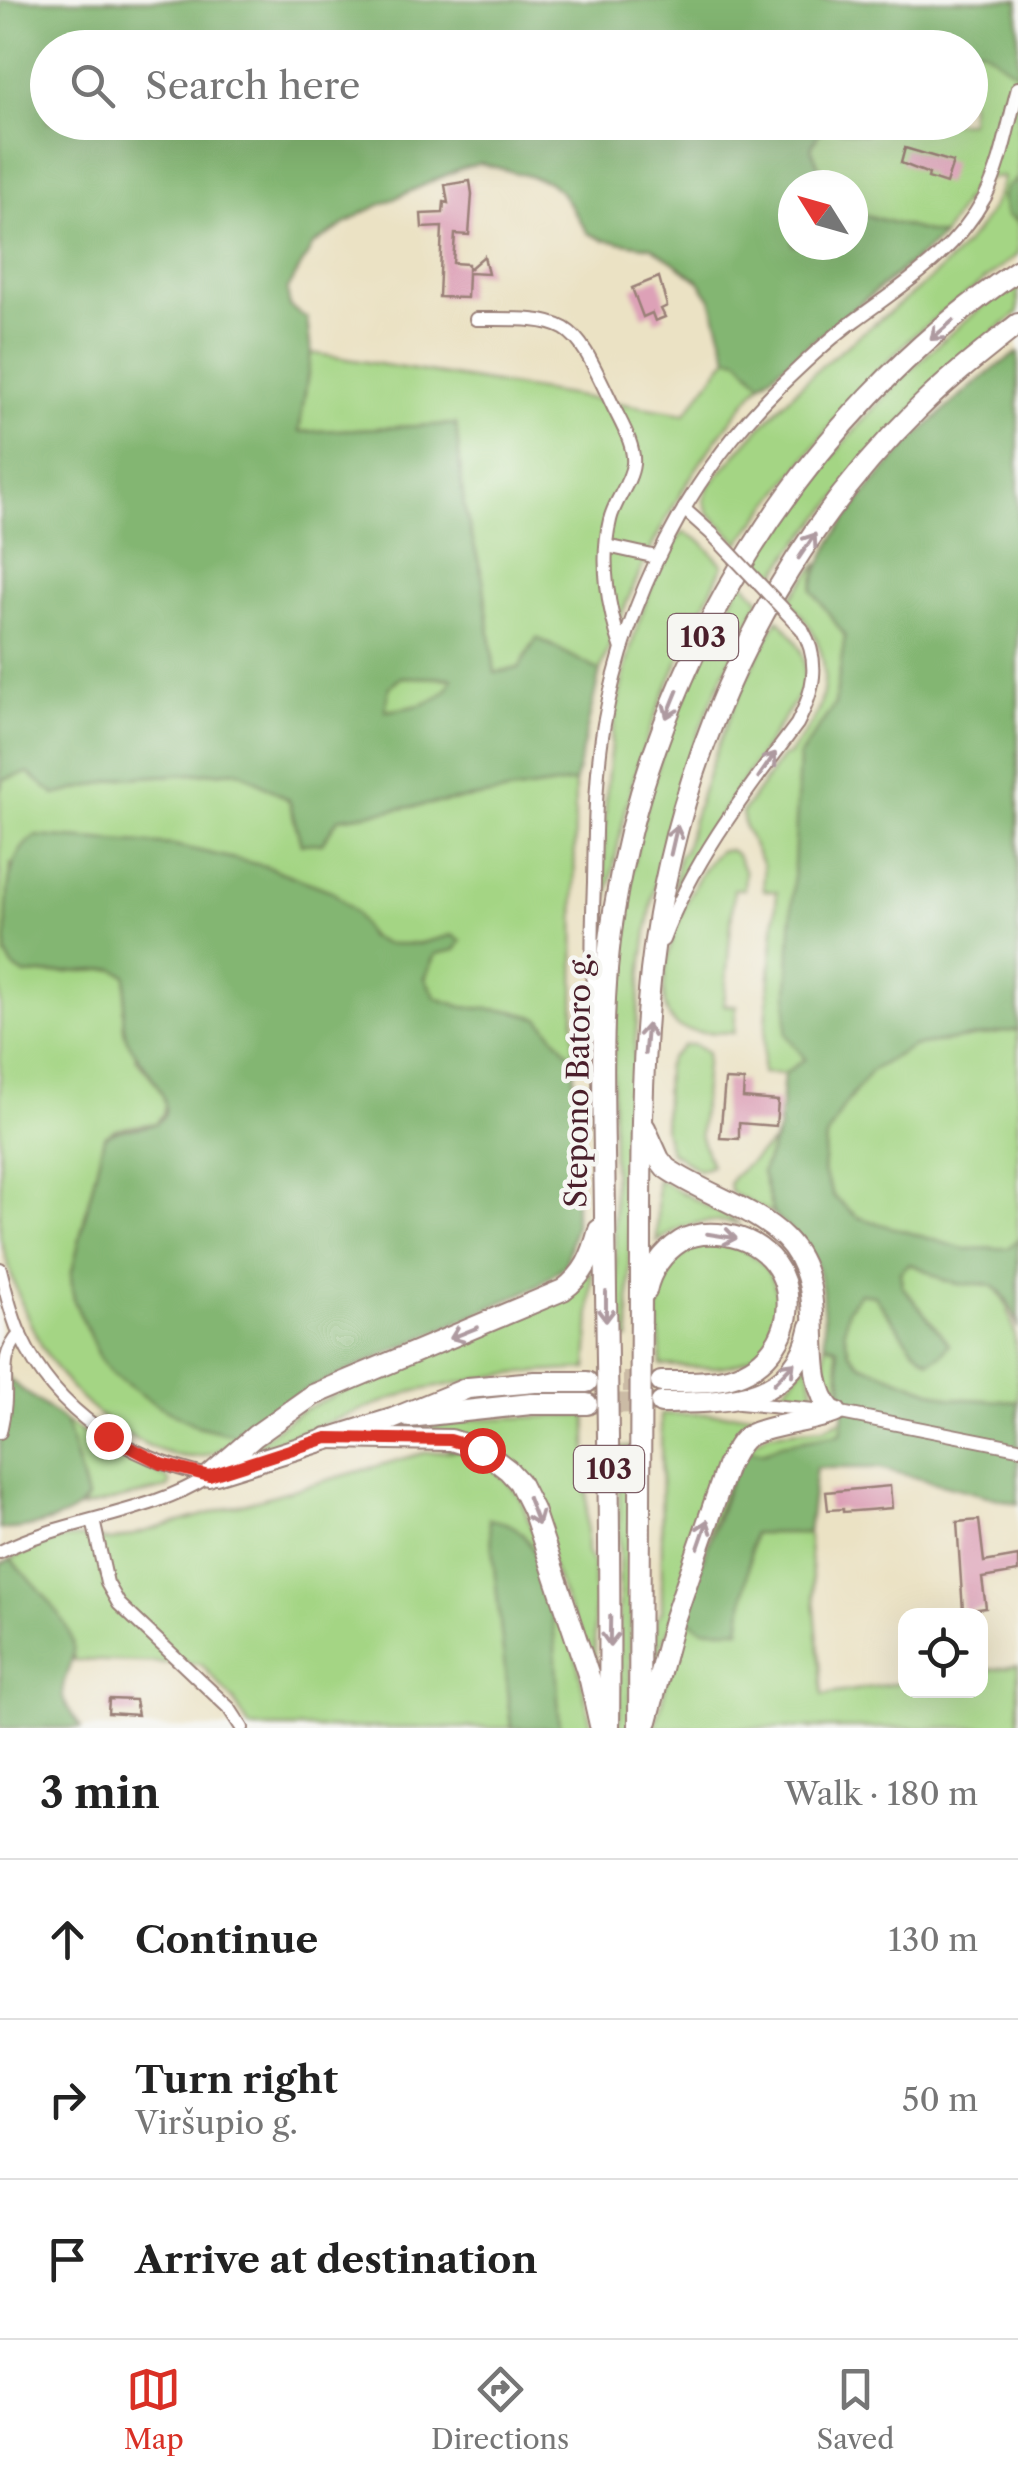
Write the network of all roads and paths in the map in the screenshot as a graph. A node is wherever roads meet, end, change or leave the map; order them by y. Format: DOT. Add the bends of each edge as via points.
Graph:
graph roads {
  1 [pos="1018,88"];
  2 [pos="1018,270"];
  3 [pos="476,319"];
  4 [pos="1018,324"];
  5 [pos="684,509"];
  6 [pos="606,546"];
  7 [pos="657,557"];
  8 [pos="622,650"];
  9 [pos="652,971"];
  10 [pos="641,1108"];
  11 [pos="602,1110"];
  12 [pos="605,1209"];
  13 [pos="0,1269"];
  14 [pos="814,1315"];
  15 [pos="641,1317"];
  16 [pos="20,1334"];
  17 [pos="587,1382"];
  18 [pos="726,1403"];
  19 [pos="587,1404"];
  20 [pos="834,1412"];
  21 [pos="392,1419"];
  22 [pos="0,1432"];
  23 [pos="327,1438"];
  24 [pos="1018,1448"];
  25 [pos="209,1476"];
  26 [pos="92,1520"];
  27 [pos="0,1552"];
  28 [pos="242,1728"];
  29 [pos="600,1728"];
  30 [pos="609,1728"];
  31 [pos="642,1728"];
  1 -- 5 [label="street" via="994,177 954,242 777,389"];
  2 -- 11 [label="main road, Stepono Batoro g. / 103, one-way" via="912,355 824,449 759,538 690,661 649,766 614,908"];
  3 -- 6 [label="street" via="544,321 570,330 583,344 629,440 633,464"];
  9 -- 4 [label="main road, 103, one-way" via="667,872 692,778 763,616 883,446"];
  5 -- 7 [label="street"];
  9 -- 5 [label="street, one-way, bridge" via="694,870 797,724 814,682 813,653 802,629"];
  6 -- 7 [label="street"];
  6 -- 8 [label="street"];
  7 -- 8 [label="street"];
  8 -- 11 [label="street" via="604,727 596,816 593,975"];
  10 -- 9 [label="main road, 103, one-way"];
  10 -- 14 [label="main road" via="666,1168 784,1238 806,1274"];
  10 -- 15 [label="main road, 103"];
  11 -- 12 [label="main road, Stepono Batoro g. / 103"];
  12 -- 25 [label="main road, one-way" via="592,1256 563,1290 313,1395"];
  12 -- 30 [label="main road, Stepono Batoro g. / 103, one-way"];
  13 -- 16 [label="street"];
  18 -- 14 [label="main road, one-way" via="762,1392 784,1374 801,1354"];
  14 -- 20 [label="main road" via="817,1383"];
  15 -- 18 [label="main road, one-way" via="657,1264 687,1237 730,1235 772,1258 788,1299 787,1323 775,1346 761,1362 724,1379 661,1392"];
  15 -- 31 [label="main road, 103"];
  16 -- 22 [label="street" via="4,1360"];
  16 -- 25 [label="street" via="49,1383 84,1418 136,1452"];
  17 -- 21 [label="main road" via="468,1388"];
  18 -- 20 [label="street"];
  19 -- 21 [label="main road"];
  20 -- 24 [label="street"];
  31 -- 20 [label="main road, one-way" via="736,1449 753,1433"];
  21 -- 23 [label="main road"];
  23 -- 25 [label="main road"];
  23 -- 29 [label="main road, one-way" via="450,1440 482,1450 508,1470 527,1495 548,1552"];
  25 -- 26 [label="street" via="184,1492"];
  26 -- 27 [label="street"];
  26 -- 28 [label="street" via="119,1604"];
}
